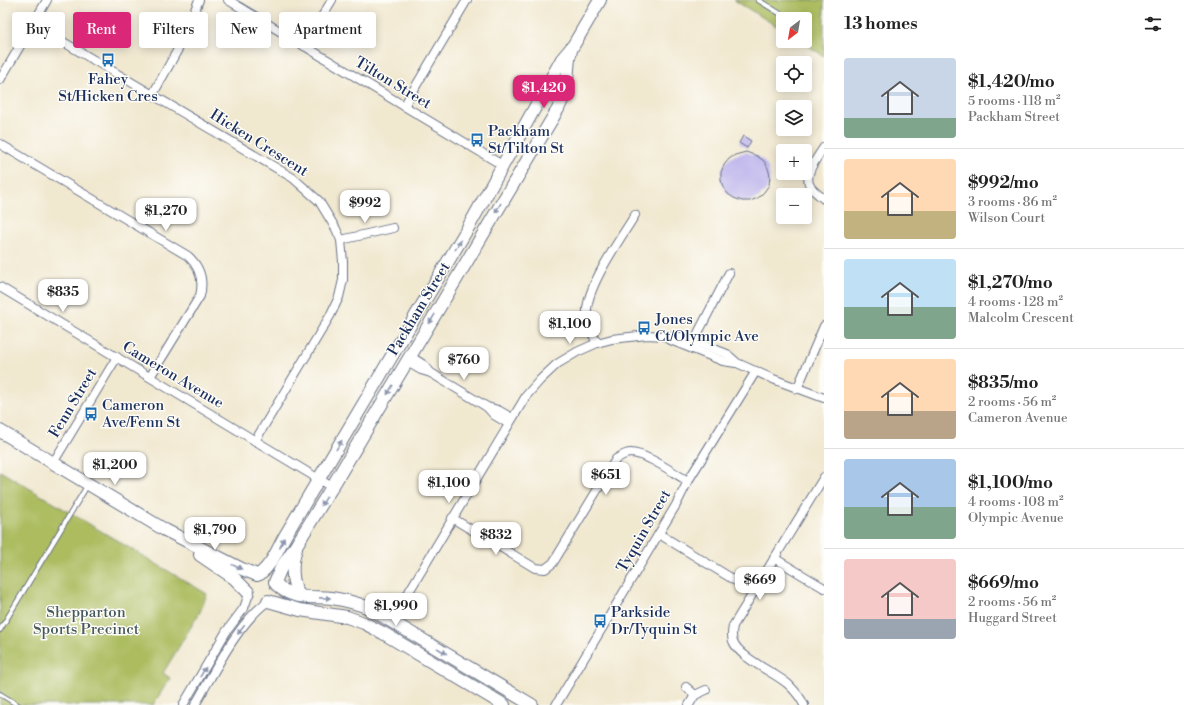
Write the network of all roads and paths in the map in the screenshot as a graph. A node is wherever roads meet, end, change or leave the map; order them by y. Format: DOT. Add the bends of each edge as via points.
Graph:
graph roads {
  1 [pos="47,0"];
  2 [pos="199,0"];
  3 [pos="228,0"];
  4 [pos="332,0"];
  5 [pos="467,0"];
  6 [pos="600,0"];
  7 [pos="758,0"];
  8 [pos="40,12"];
  9 [pos="325,12"];
  10 [pos="778,12"];
  11 [pos="279,31"];
  12 [pos="65,43"];
  13 [pos="573,46"];
  14 [pos="19,48"];
  15 [pos="307,48"];
  16 [pos="0,80"];
  17 [pos="153,94"];
  18 [pos="404,106"];
  19 [pos="0,144"];
  20 [pos="824,147"];
  21 [pos="502,165"];
  22 [pos="518,174"];
  23 [pos="824,199"];
  24 [pos="635,215"];
  25 [pos="393,228"];
  26 [pos="341,240"];
  27 [pos="729,273"];
  28 [pos="0,287"];
  29 [pos="824,326"];
  30 [pos="597,343"];
  31 [pos="694,346"];
  32 [pos="396,351"];
  33 [pos="117,357"];
  34 [pos="408,359"];
  35 [pos="756,371"];
  36 [pos="150,378"];
  37 [pos="797,389"];
  38 [pos="824,398"];
  39 [pos="511,421"];
  40 [pos="0,431"];
  41 [pos="255,441"];
  42 [pos="53,463"];
  43 [pos="824,477"];
  44 [pos="319,479"];
  45 [pos="688,482"];
  46 [pos="88,484"];
  47 [pos="332,486"];
  48 [pos="452,518"];
  49 [pos="659,534"];
  50 [pos="298,544"];
  51 [pos="209,557"];
  52 [pos="774,558"];
  53 [pos="258,574"];
  54 [pos="275,583"];
  55 [pos="824,588"];
  56 [pos="754,592"];
  57 [pos="249,593"];
  58 [pos="300,596"];
  59 [pos="268,601"];
  60 [pos="391,620"];
  61 [pos="0,630"];
  62 [pos="383,633"];
  63 [pos="686,687"];
  64 [pos="706,690"];
  65 [pos="0,694"];
  66 [pos="695,695"];
  67 [pos="18,705"];
  68 [pos="182,705"];
  69 [pos="195,705"];
  70 [pos="504,705"];
  71 [pos="532,705"];
  72 [pos="556,705"];
  73 [pos="689,705"];
  74 [pos="804,705"];
  1 -- 8 [label="street"];
  2 -- 17 [label="street" via="182,42"];
  3 -- 11 [label="street, Tilton Street"];
  4 -- 9 [label="street"];
  5 -- 18 [label="street"];
  6 -- 13 [label="street, Packham Street"];
  7 -- 10 [label="lane"];
  12 -- 17 [label="street, Hicken Crescent"];
  13 -- 21 [label="street, Packham Street" via="562,59"];
  13 -- 22 [label="street, Packham Street" via="564,99"];
  14 -- 16 [label="street"];
  15 -- 18 [label="street, Tilton Street"];
  17 -- 26 [label="street, Hicken Crescent" via="293,178 319,201"];
  18 -- 21 [label="street, Tilton Street"];
  19 -- 36 [label="street" via="188,256 199,269 202,281 200,296"];
  20 -- 23 [label="street" via="808,177 810,187"];
  21 -- 22 [label="street"];
  32 -- 21 [label="street, Packham Street, one-way"];
  22 -- 34 [label="street, Packham Street, one-way"];
  24 -- 30 [label="street" via="589,297 587,313"];
  25 -- 26 [label="street"];
  26 -- 41 [label="street, Hicken Crescent" via="343,268 339,297"];
  27 -- 31 [label="street"];
  28 -- 33 [label="street, Cameron Avenue"];
  29 -- 37 [label="street"];
  30 -- 31 [label="street" via="647,335"];
  30 -- 39 [label="street" via="557,364 526,396"];
  31 -- 35 [label="street" via="723,361 737,363"];
  32 -- 34 [label="street"];
  44 -- 32 [label="street, Packham Street, one-way"];
  33 -- 36 [label="street, Cameron Avenue"];
  33 -- 42 [label="street, Fenn Street"];
  34 -- 39 [label="street" via="421,370 431,373 487,407 498,410"];
  34 -- 47 [label="street, Packham Street, one-way"];
  35 -- 37 [label="street"];
  35 -- 45 [label="street, Tyquin Street"];
  36 -- 41 [label="street, Cameron Avenue"];
  37 -- 38 [label="street"];
  39 -- 48 [label="street"];
  40 -- 42 [label="street"];
  41 -- 44 [label="street, Cameron Avenue"];
  42 -- 46 [label="street"];
  43 -- 52 [label="street"];
  44 -- 47 [label="street, Cameron Avenue"];
  53 -- 44 [label="street, Packham Street, one-way" via="272,562"];
  45 -- 48 [label="street" via="638,454 623,454 616,459 553,563 545,569 535,568"];
  45 -- 49 [label="street, Tyquin Street"];
  46 -- 51 [label="street"];
  46 -- 61 [label="lane"];
  47 -- 50 [label="street, Packham Street, one-way"];
  48 -- 60 [label="street" via="407,595 396,606"];
  49 -- 56 [label="street"];
  49 -- 72 [label="street, Tyquin Street"];
  50 -- 54 [label="street, Packham Street" via="280,570"];
  50 -- 58 [label="street" via="293,565 295,588"];
  51 -- 53 [label="street, one-way"];
  51 -- 57 [label="street"];
  52 -- 55 [label="street"];
  52 -- 56 [label="street"];
  53 -- 54 [label="street" via="269,575"];
  53 -- 57 [label="street" via="249,582"];
  54 -- 58 [label="street" via="288,593"];
  54 -- 59 [label="street" via="275,595"];
  56 -- 74 [label="street" via="733,626 733,642 760,666 788,684"];
  57 -- 59 [label="street" via="252,599 258,602"];
  68 -- 57 [label="street, one-way" via="223,637 244,608"];
  58 -- 60 [label="street, one-way" via="355,602"];
  59 -- 62 [label="street" via="300,610 347,617"];
  59 -- 69 [label="street, one-way" via="256,610 236,636"];
  60 -- 62 [label="street"];
  60 -- 71 [label="street, one-way"];
  62 -- 70 [label="street"];
  63 -- 66 [label="street"];
  64 -- 66 [label="street"];
  65 -- 67 [label="lane"];
  66 -- 73 [label="street"];
}
